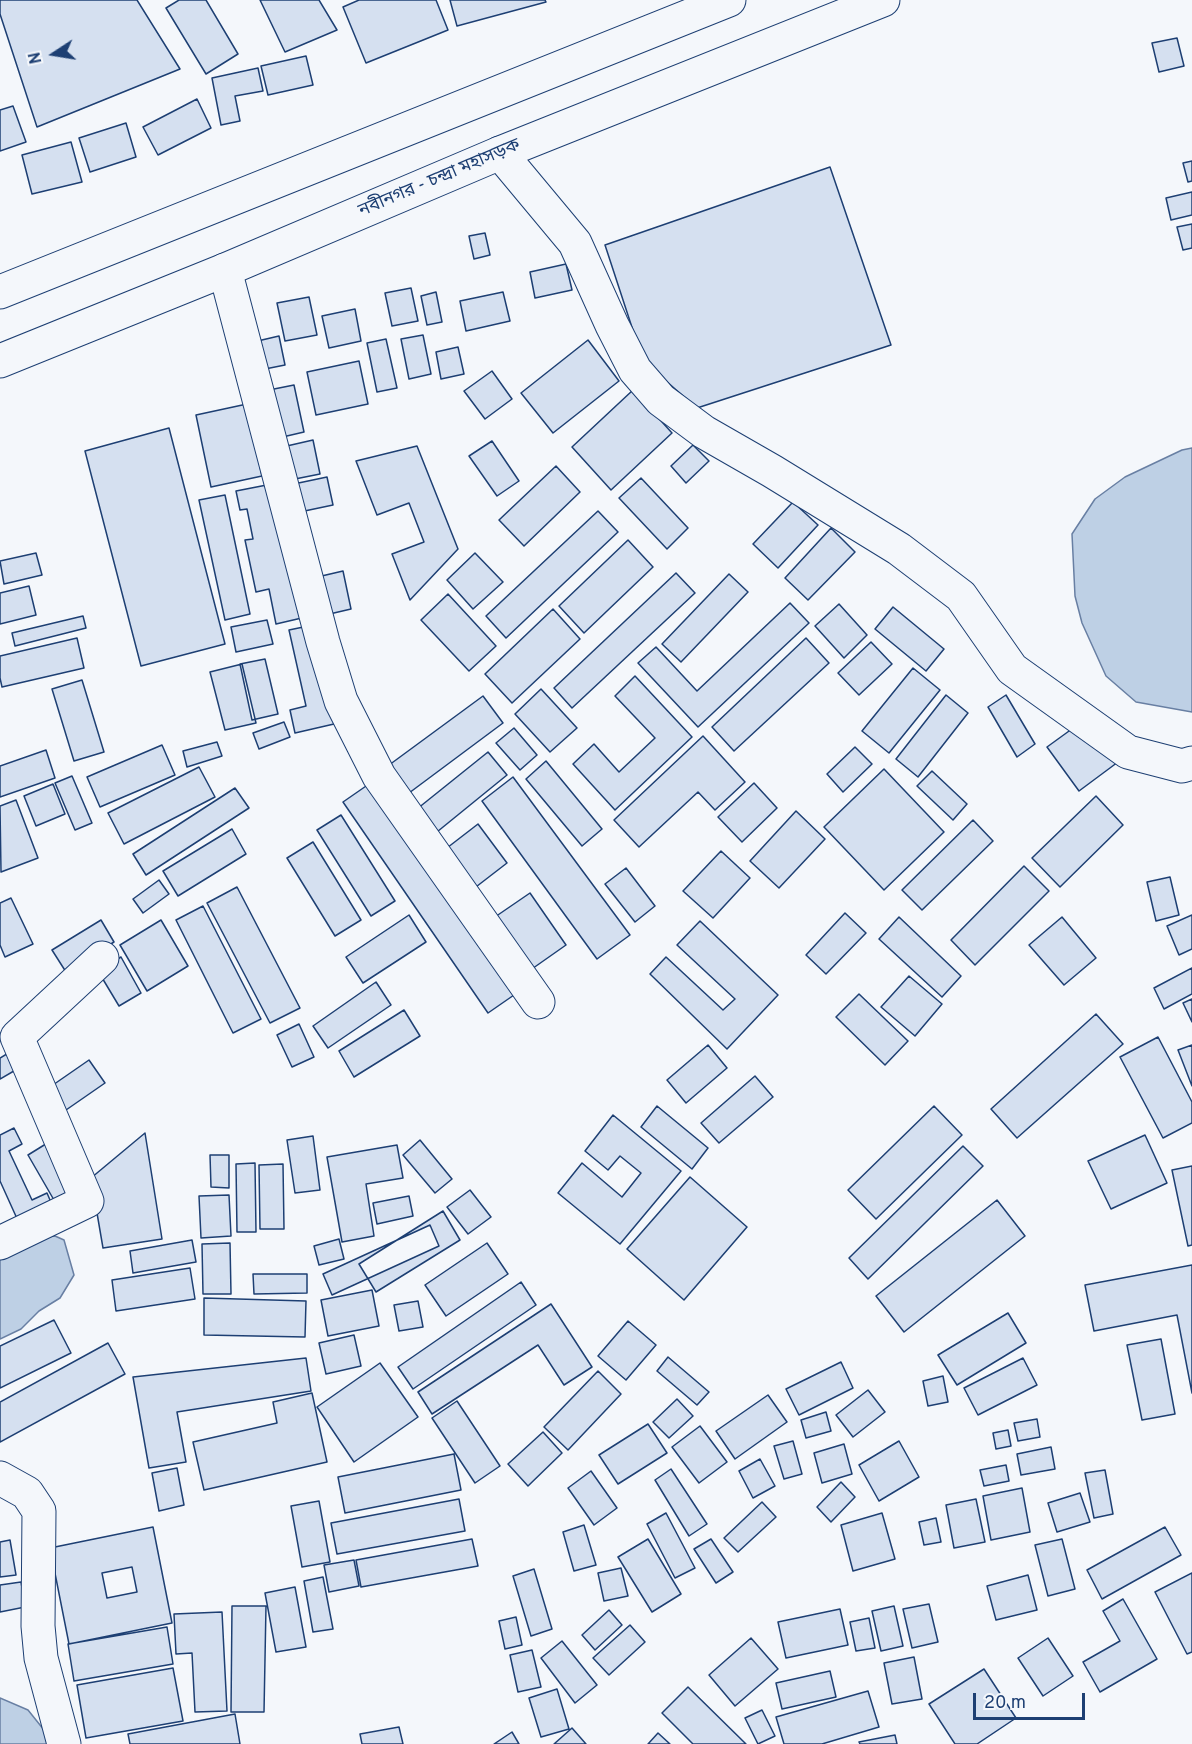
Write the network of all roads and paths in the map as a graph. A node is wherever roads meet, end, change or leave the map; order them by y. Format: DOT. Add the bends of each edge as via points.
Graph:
graph roads {
  1 [pos="729,0"];
  2 [pos="882,0"];
  3 [pos="500,153"];
  4 [pos="225,270"];
  5 [pos="0,292"];
  6 [pos="0,362"];
  7 [pos="1192,763"];
  8 [pos="102,958"];
  9 [pos="538,1002"];
  10 [pos="0,1243"];
  11 [pos="0,1479"];
  12 [pos="64,1744"];
  1 -- 5 [label="main road"];
  2 -- 3 [label="main road, নবীনগর - চন্দ্রা মহাসড়ক"];
  3 -- 4 [label="main road, নবীনগর - চন্দ্রা মহাসড়ক"];
  3 -- 7 [label="main road" via="575,243 635,370 661,400 704,432 899,549 961,596 1012,669 1128,752 1182,766"];
  4 -- 6 [label="main road, নবীনগর - চন্দ্রা মহাসড়ক"];
  4 -- 9 [label="main road" via="341,701 379,777"];
  8 -- 10 [label="main road" via="17,1037 87,1201"];
  11 -- 12 [label="main road" via="27,1492 39,1511 41,1658"];
}
